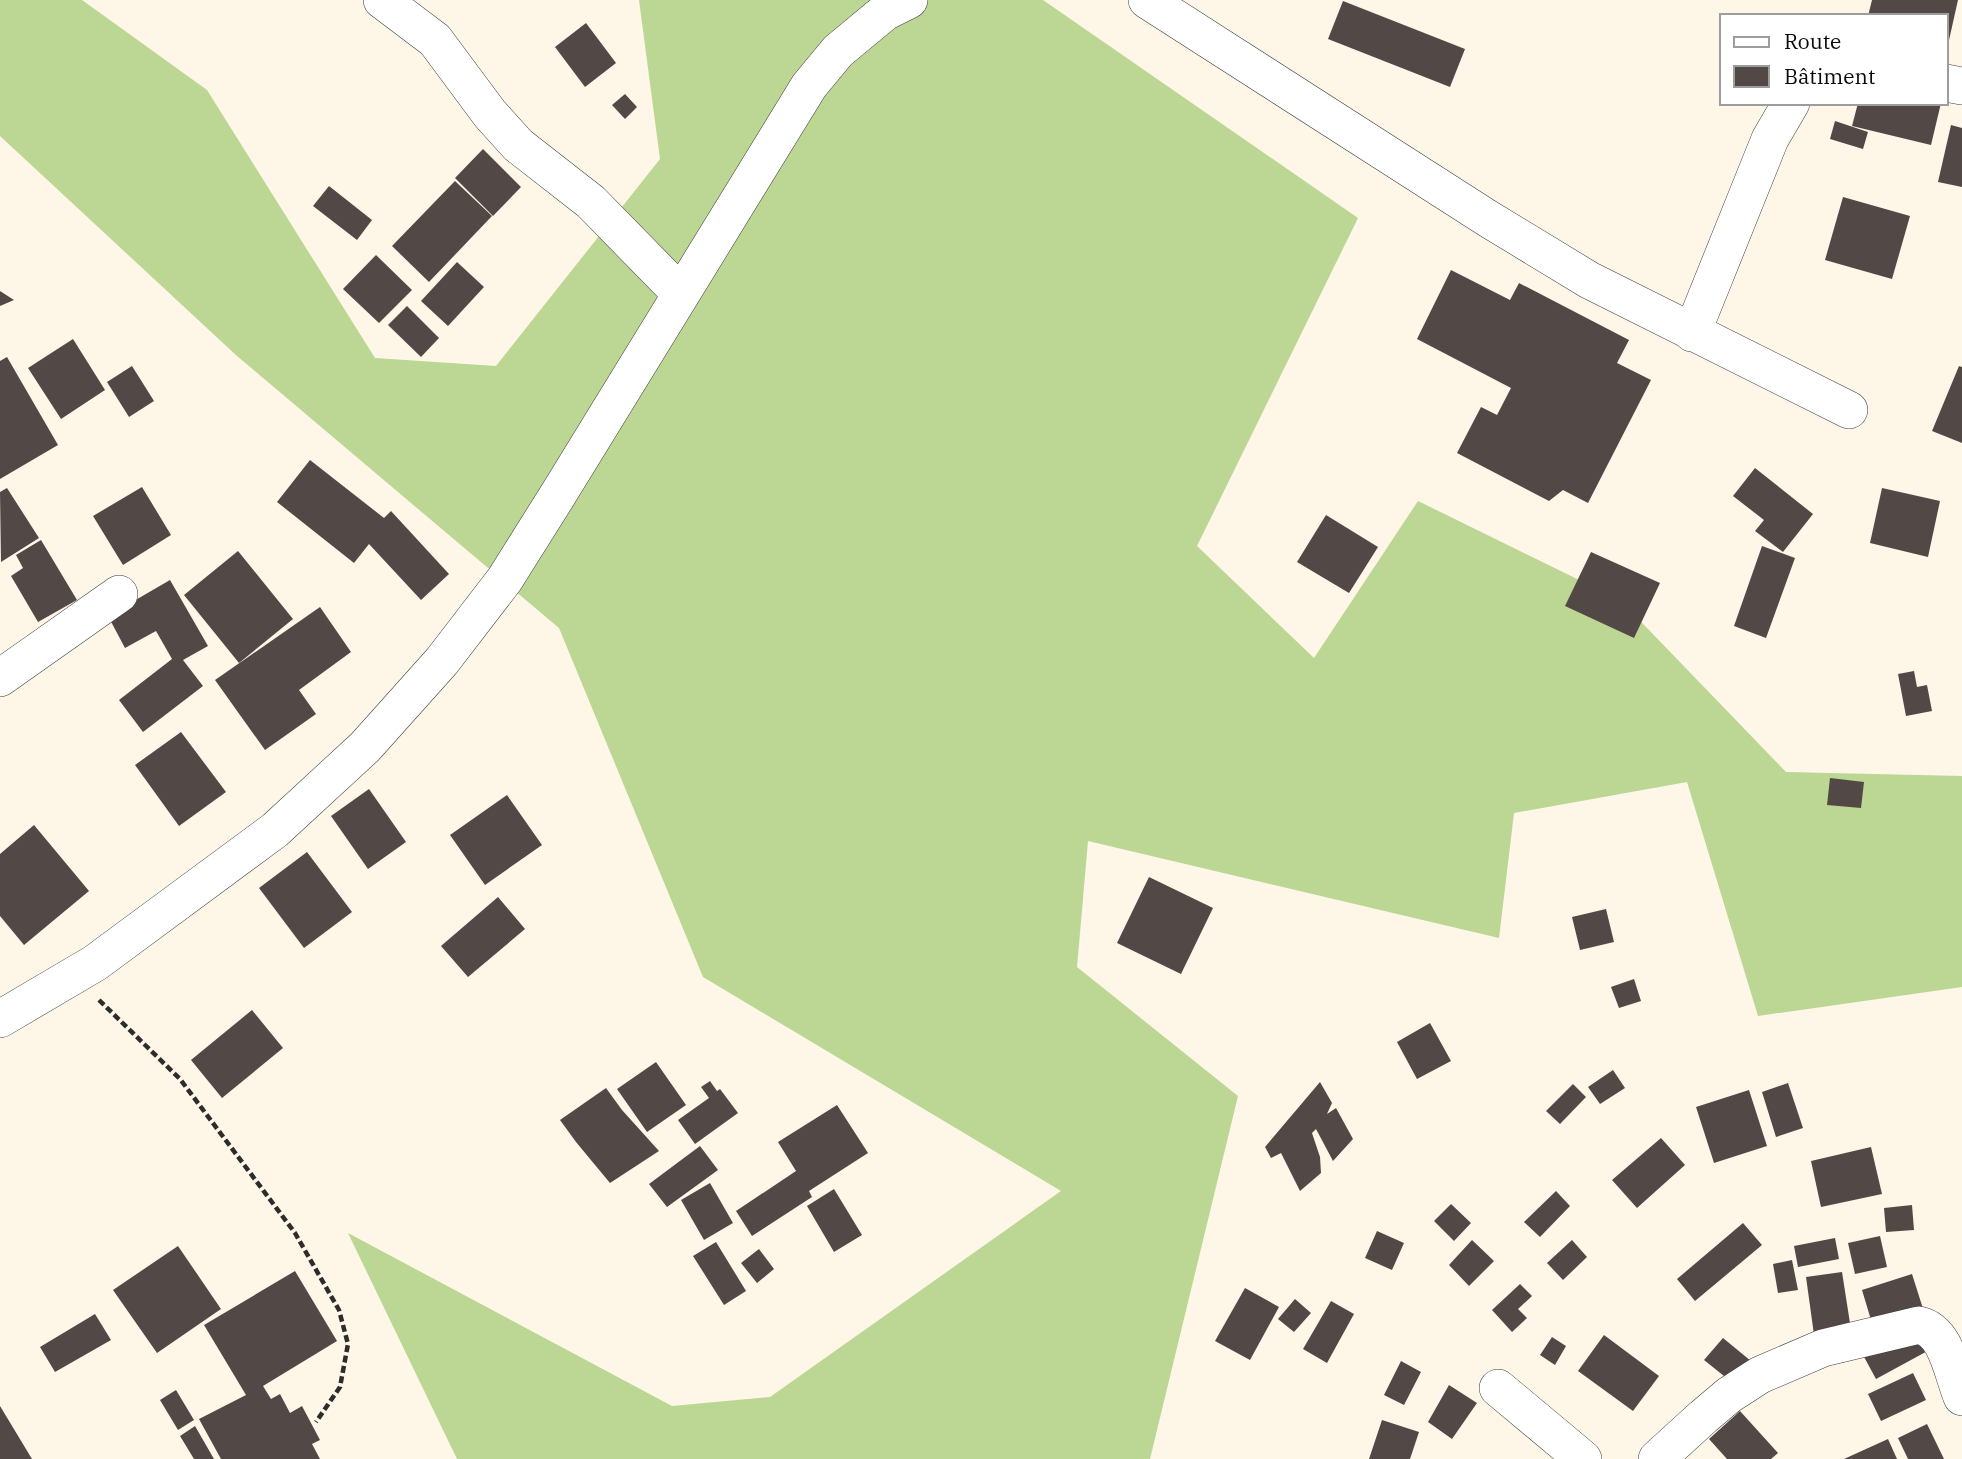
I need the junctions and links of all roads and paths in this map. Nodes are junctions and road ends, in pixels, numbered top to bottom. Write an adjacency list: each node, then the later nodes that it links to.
1 (909, 0): 5 (street)
2 (1147, 0): 6 (street)
3 (388, 2): 5 (street)
4 (1790, 105): 6 (street)
5 (681, 294): 10 (street)
6 (1692, 333): 7 (street)
7 (1849, 410)
8 (120, 594): 9 (street)
9 (0, 678)
10 (73, 975): 11 (street); 14 (path)
11 (0, 1018)
12 (1498, 1388): 15 (street)
13 (1962, 1397): 16 (street)
14 (316, 1422)
15 (1583, 1459)
16 (1657, 1459)

